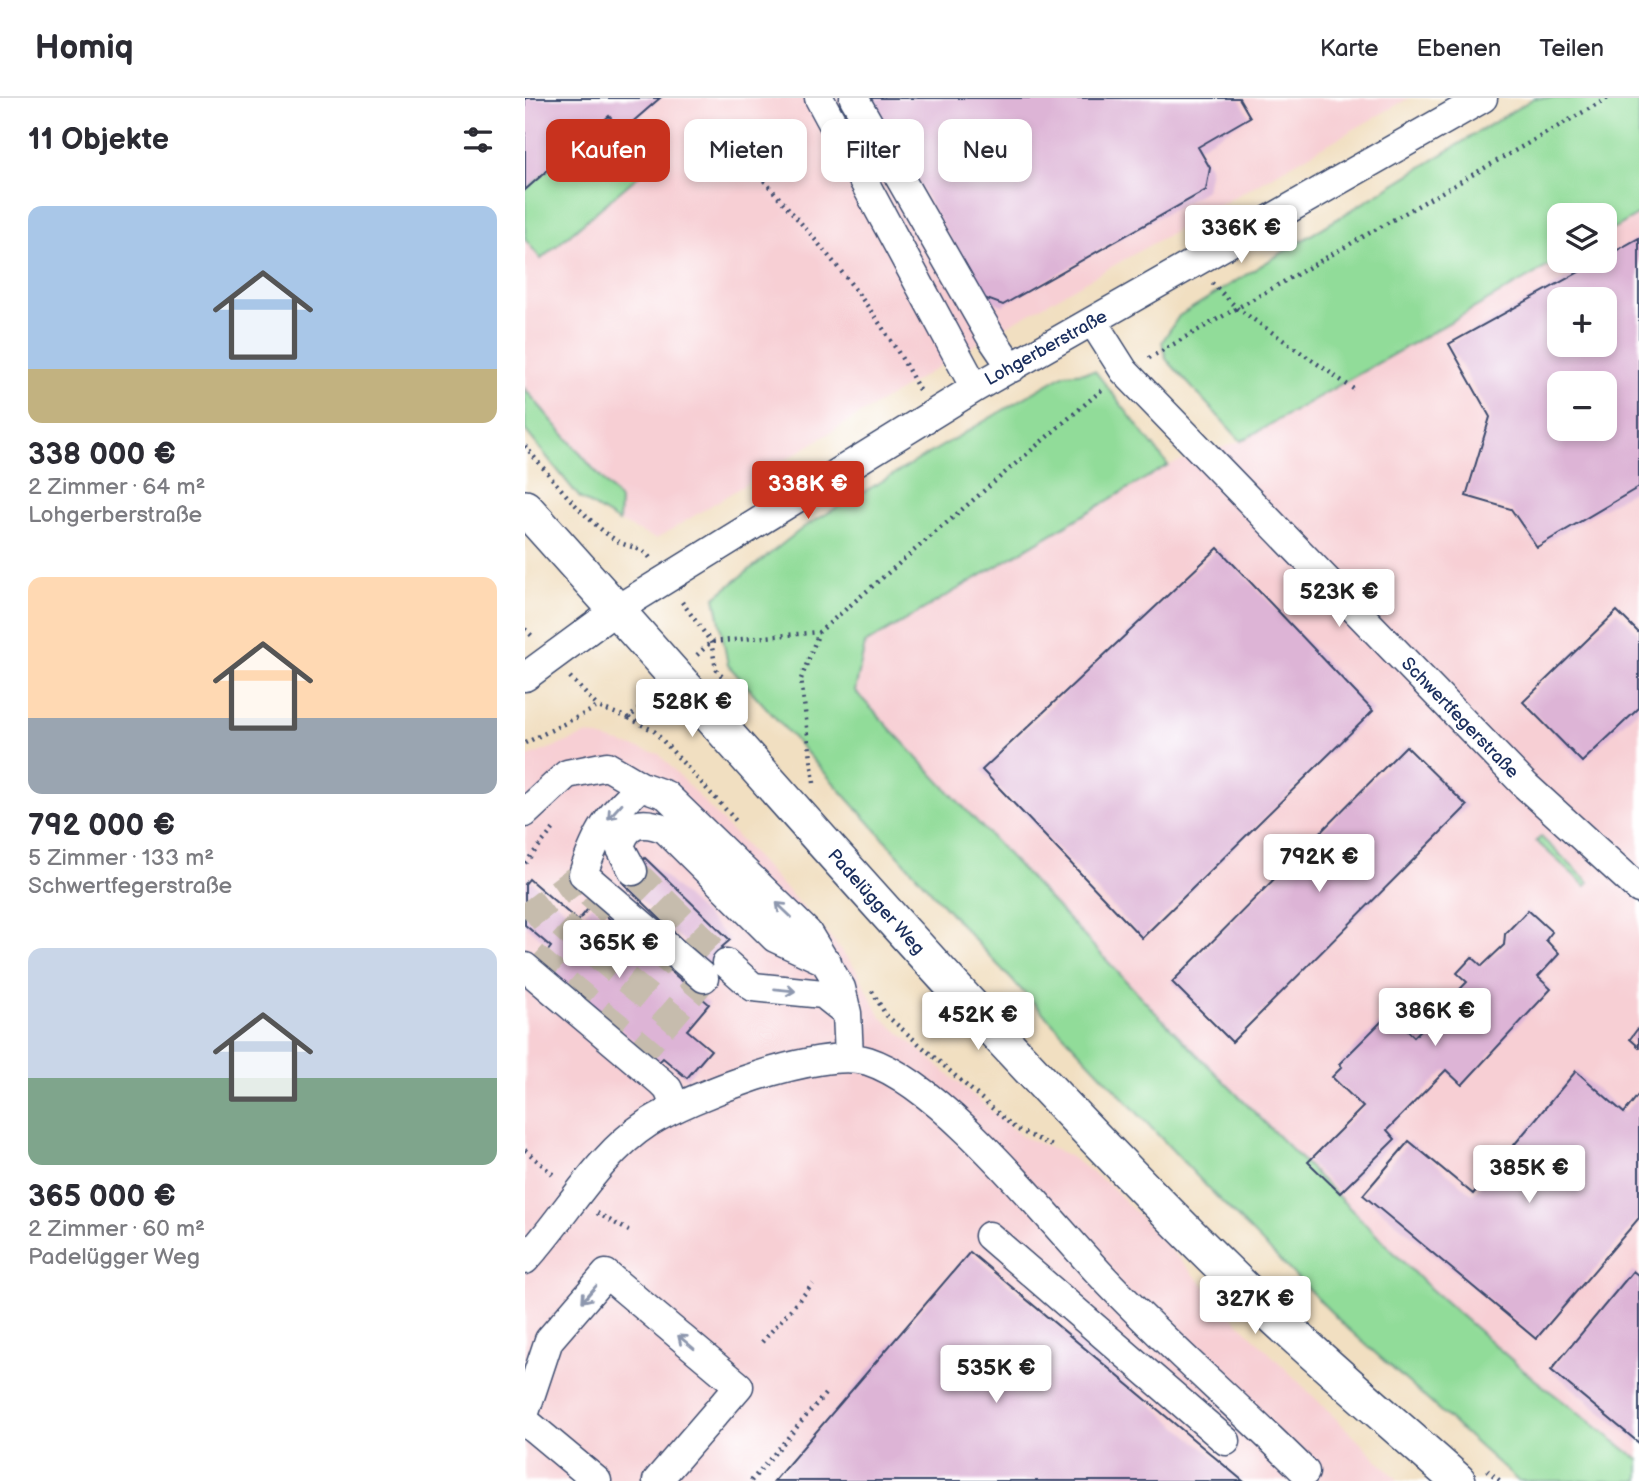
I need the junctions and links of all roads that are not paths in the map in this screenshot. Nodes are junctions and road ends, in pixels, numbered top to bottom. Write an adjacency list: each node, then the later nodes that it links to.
1 (819, 98): 6 (street)
2 (854, 98): 5 (street)
3 (1483, 98): 4 (street, Lohgerberstraße)
4 (1093, 322): 5 (street, Lohgerberstraße); 13 (street, Schwertfegerstraße)
5 (1012, 368): 6 (street, Lohgerberstraße)
6 (975, 388): 8 (street, Lohgerberstraße)
7 (525, 508): 8 (main road, Padelügger Weg)
8 (616, 610): 9 (street, Lohgerberstraße); 27 (main road, Padelügger Weg)
9 (525, 677)
10 (641, 786): 11 (street); 14 (street, one-way to 10); 16 (street, one-way to 16)
11 (525, 813)
12 (633, 871): 14 (street)
13 (1639, 889)
14 (827, 962): 16 (street)
15 (525, 967): 18 (street)
16 (847, 1013): 17 (street)
17 (849, 1057): 18 (street); 21 (street)
18 (676, 1108): 20 (street)
19 (989, 1236): 22 (street)
20 (525, 1260)
21 (1100, 1275): 22 (street); 26 (street)
22 (1075, 1308): 25 (street)
23 (525, 1412): 29 (street, one-way to 23)
24 (525, 1421): 28 (street)
25 (1226, 1441)
26 (1305, 1472)
27 (1469, 1472)
28 (597, 1481)
29 (657, 1481)

